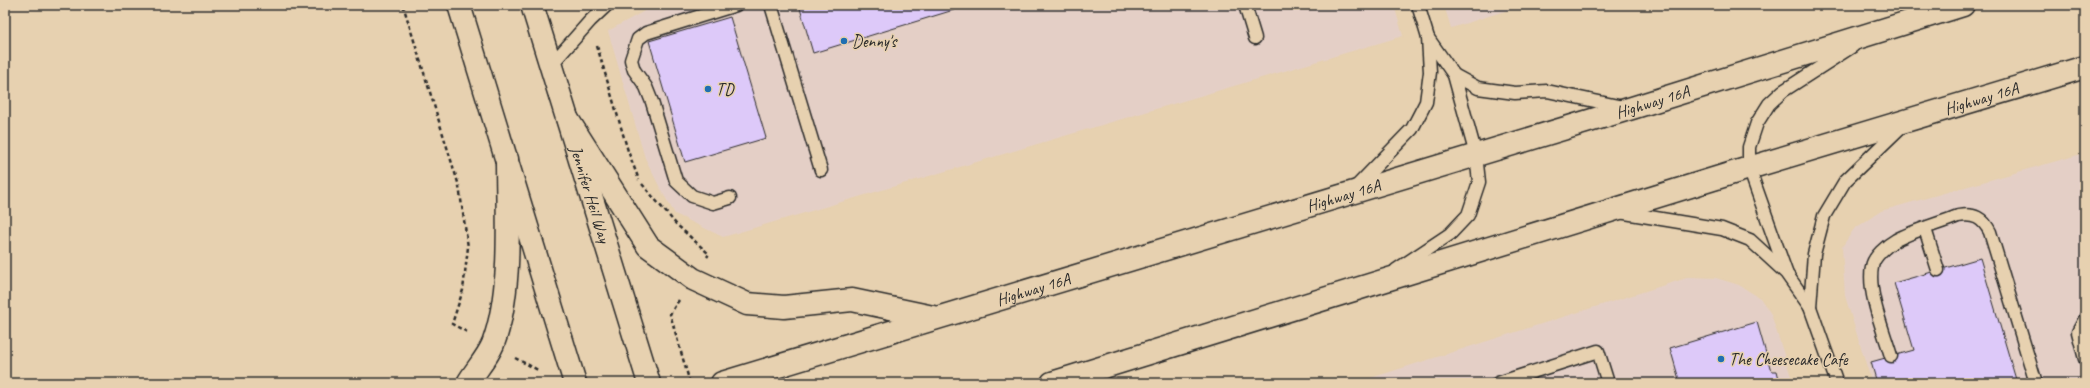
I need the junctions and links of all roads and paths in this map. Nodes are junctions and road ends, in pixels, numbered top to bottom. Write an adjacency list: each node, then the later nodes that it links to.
1 (403, 5): 35 (path)
2 (459, 5): 21 (main road)
3 (532, 5): 14 (main road, Jennifer Heil Way)
4 (607, 5): 14 (lane)
5 (736, 5): 25 (lane)
6 (771, 5): 23 (lane)
7 (1245, 5): 11 (lane)
8 (1418, 5): 12 (lane)
9 (1963, 5): 10 (main road, Highway 16A)
10 (1874, 32): 17 (main road, Highway 16A); 22 (lane)
11 (1255, 38)
12 (1428, 38): 16 (lane); 24 (lane)
13 (598, 46): 30 (path)
14 (551, 65): 18 (main road, Jennifer Heil Way)
15 (2085, 67): 19 (main road, Highway 16A)
16 (1454, 75): 17 (lane); 20 (lane)
17 (1632, 108): 20 (main road, Highway 16A)
18 (568, 120): 30 (main road); 41 (main road, Jennifer Heil Way)
19 (1908, 121): 22 (main road, Highway 16A); 32 (lane)
20 (1476, 154): 24 (main road, Highway 16A); 31 (lane)
21 (507, 159): 35 (main road); 40 (main road)
22 (1749, 168): 26 (main road, Highway 16A); 29 (lane)
23 (821, 170)
24 (1352, 192): 33 (main road, Highway 16A)
25 (730, 198)
26 (1612, 211): 29 (lane); 31 (main road, Highway 16A)
27 (1925, 229): 28 (lane); 36 (lane); 48 (lane)
28 (1938, 270)
29 (1786, 273): 32 (lane)
30 (693, 279): 33 (main road); 42 (path)
31 (1378, 282): 44 (main road, Highway 16A)
32 (1810, 307): 47 (lane)
33 (936, 318): 43 (main road, Highway 16A)
34 (2085, 319): 37 (lane)
35 (492, 345): 38 (path); 39 (main road)
36 (1891, 356)
37 (2085, 359)
38 (538, 370)
39 (468, 383)
40 (575, 383)
41 (649, 383)
42 (690, 383)
43 (722, 383)
44 (1052, 383)
45 (1498, 383): 46 (lane)
46 (1608, 383)
47 (1836, 383)
48 (2036, 383)

